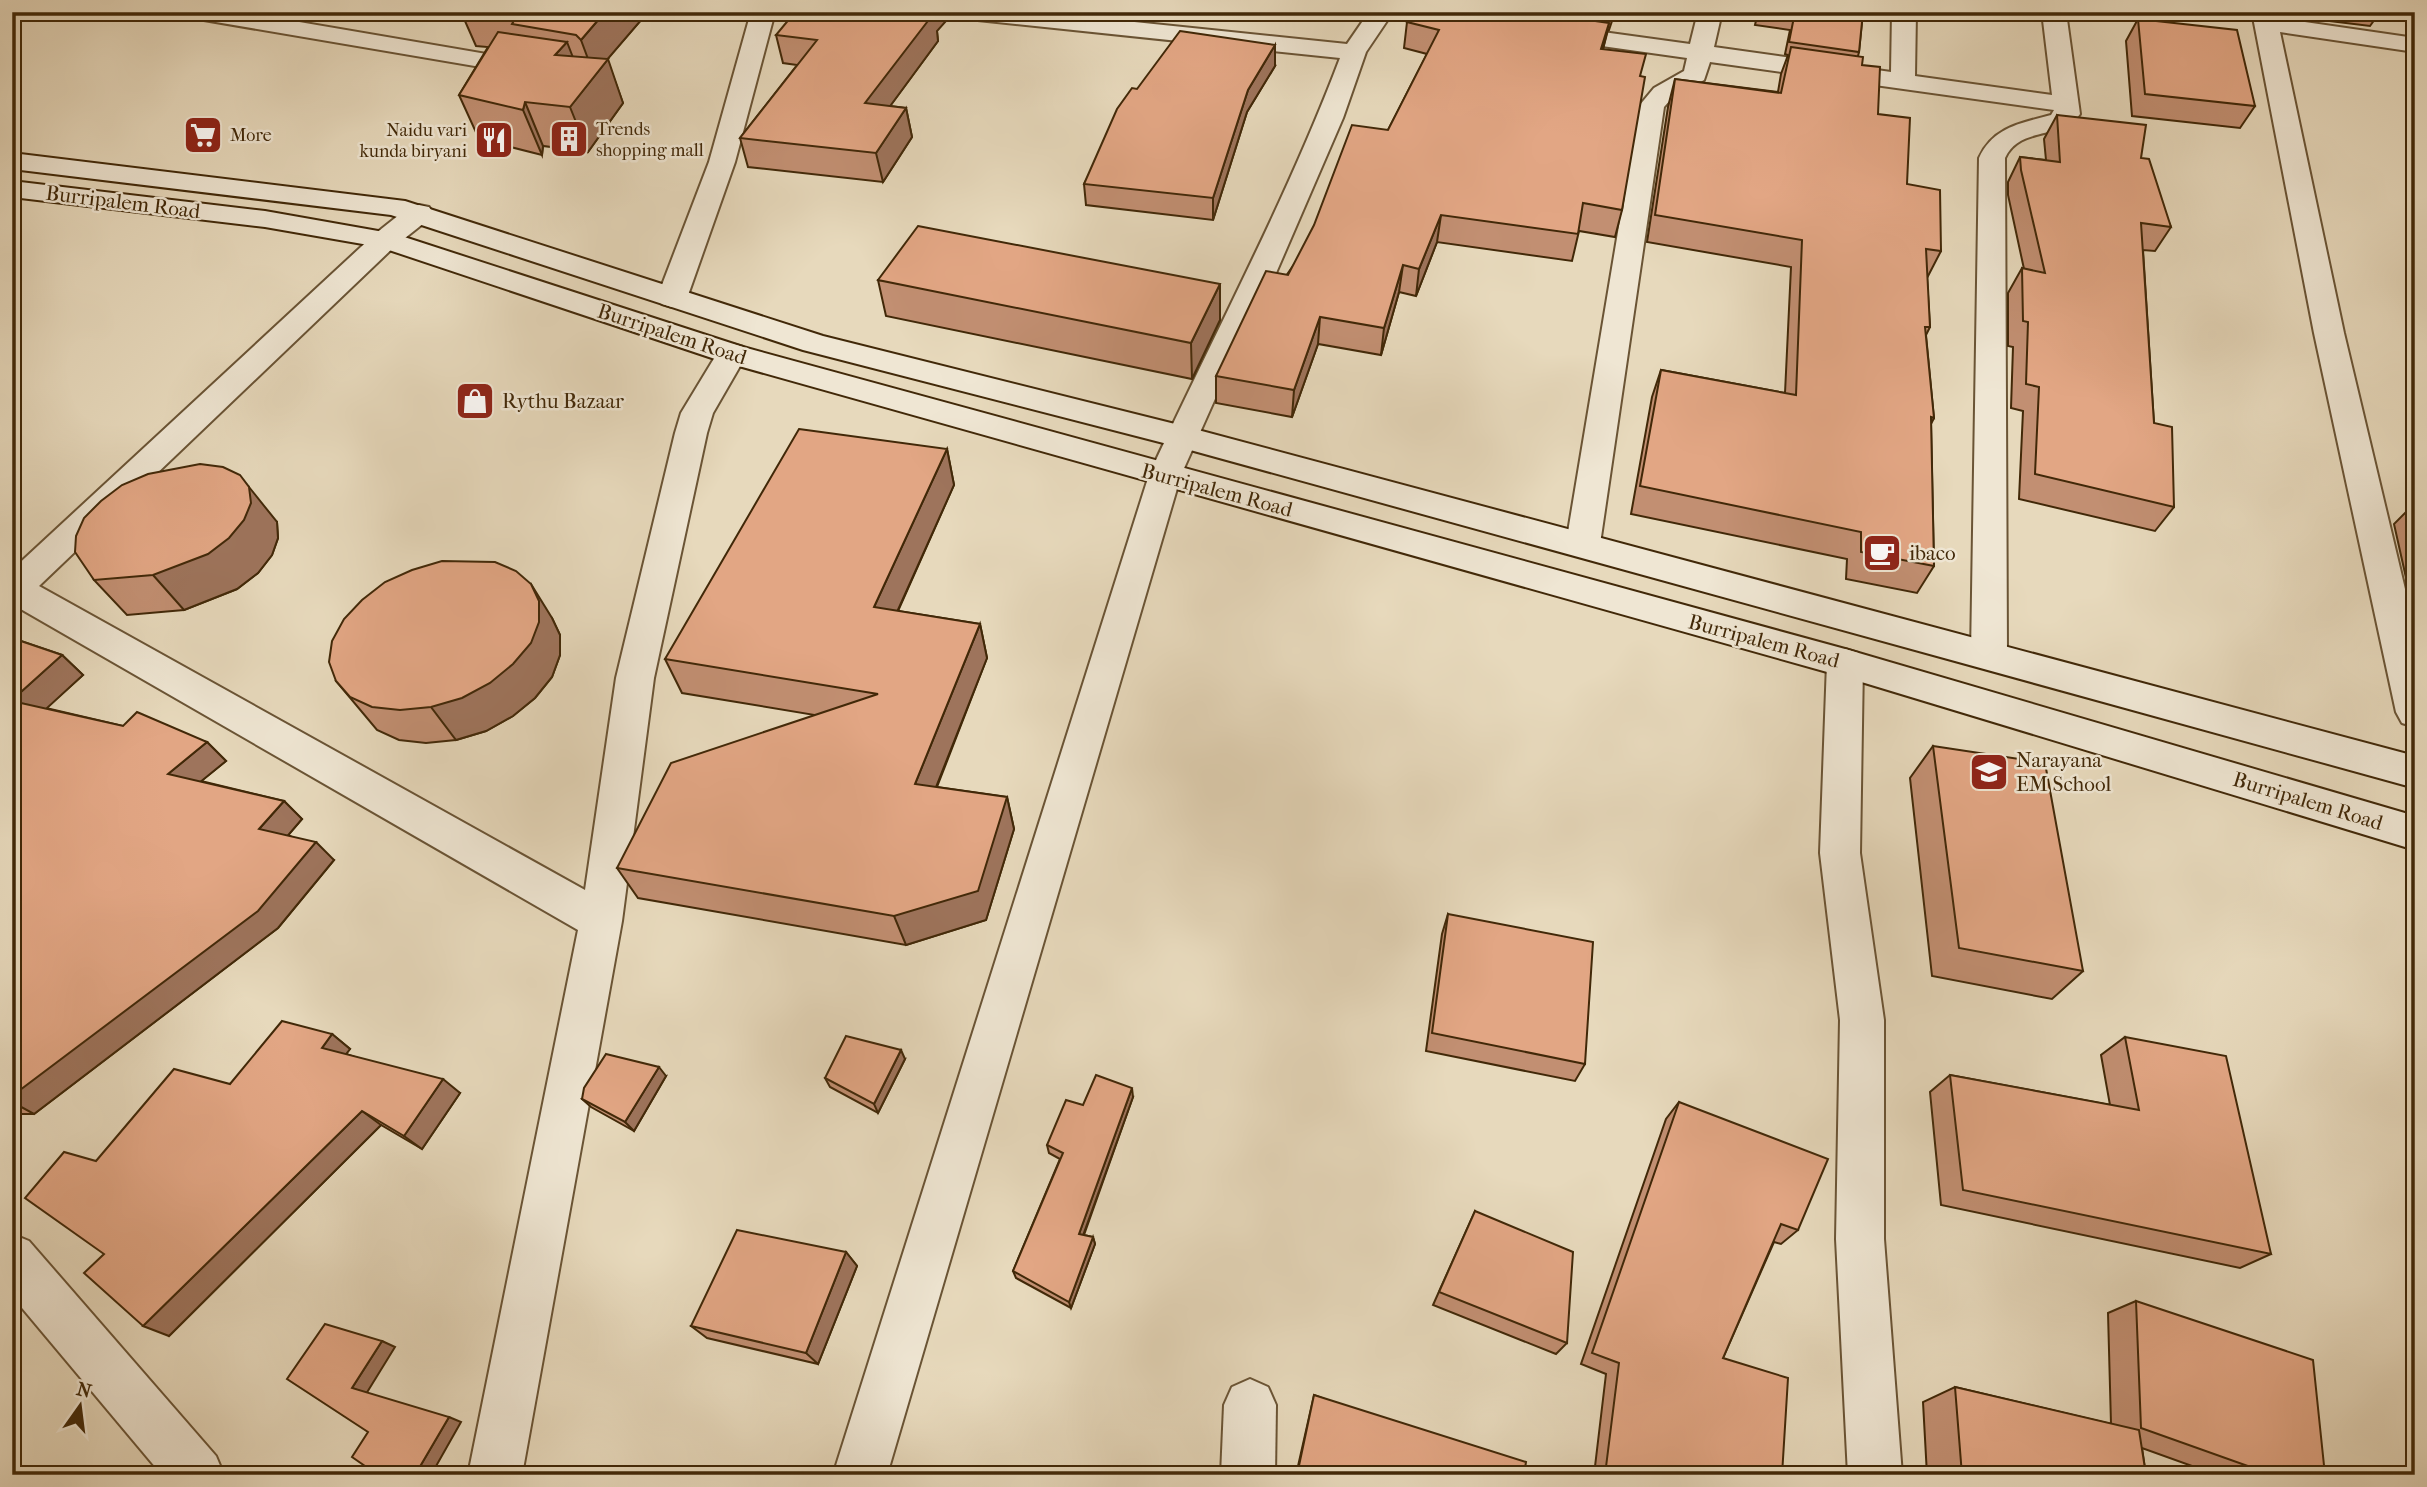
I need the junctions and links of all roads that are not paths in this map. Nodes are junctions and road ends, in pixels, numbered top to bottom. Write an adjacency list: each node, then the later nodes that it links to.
1 (198, 12): 15 (street)
2 (763, 12): 22 (street)
3 (968, 12): 8 (street)
4 (1381, 12): 13 (street)
5 (1710, 12): 14 (street)
6 (1904, 12): 16 (street)
7 (2054, 12): 17 (street)
8 (1022, 15): 13 (street)
9 (2265, 18): 12 (street); 30 (street)
10 (1559, 22): 11 (street); 14 (street)
11 (1529, 29)
12 (2415, 45)
13 (1354, 52): 24 (street)
14 (1702, 53): 16 (street); 26 (street)
15 (552, 73)
16 (1903, 82): 17 (street)
17 (2065, 104): 28 (street)
18 (12, 160): 20 (street, Burripalem Road)
19 (12, 189): 21 (street, Burripalem Road)
20 (419, 214): 21 (street); 22 (street, Burripalem Road)
21 (385, 240): 23 (street, Burripalem Road); 27 (street)
22 (673, 298): 24 (street, Burripalem Road)
23 (732, 354): 25 (street, Burripalem Road); 33 (street)
24 (1183, 437): 25 (street); 26 (street, Burripalem Road)
25 (1165, 475): 29 (street, Burripalem Road); 38 (street)
26 (1583, 544): 28 (street, Burripalem Road)
27 (14, 590): 33 (street)
28 (1989, 656): 31 (street, Burripalem Road)
29 (1844, 663): 32 (street, Burripalem Road); 40 (street)
30 (2415, 712)
31 (2415, 772)
32 (2415, 833)
33 (601, 921): 37 (street)
34 (12, 1258): 36 (street)
35 (1250, 1405): 39 (street)
36 (178, 1466)
37 (495, 1475)
38 (860, 1475)
39 (1248, 1475)
40 (1875, 1475)

